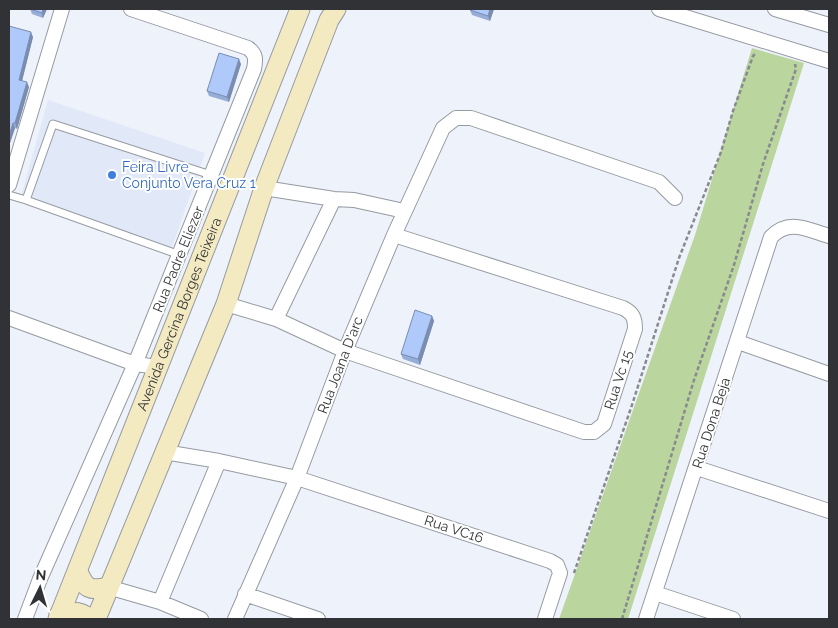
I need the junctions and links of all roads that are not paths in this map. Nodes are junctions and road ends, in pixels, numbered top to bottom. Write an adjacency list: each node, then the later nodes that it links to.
1 (62, 9): 11 (street)
2 (131, 9): 10 (street, Rua Padre Eliezer)
3 (300, 9): 27 (main road, Avenida Gercina Borges Teixeira)
4 (336, 9): 12 (main road)
5 (659, 9): 9 (street)
6 (775, 9): 7 (street)
7 (798, 12): 8 (street)
8 (829, 25)
9 (829, 61)
10 (211, 175): 16 (lane); 20 (street, Rua Padre Eliezer)
11 (9, 185)
12 (264, 188): 15 (street); 21 (main road)
13 (9, 196): 16 (lane)
14 (675, 198): 17 (street, Rua Joana D'arc)
15 (334, 199): 17 (street); 23 (street)
16 (26, 200): 20 (lane)
17 (404, 211): 18 (street, Rua Joana D'arc)
18 (394, 235): 25 (street, Rua Joana D'arc); 25 (street, Rua Vc 15)
19 (829, 236): 24 (street, Rua Dona Beja)
20 (180, 255): 26 (street, Rua Padre Eliezer)
21 (226, 304): 23 (street); 29 (main road)
22 (9, 318): 26 (street)
23 (276, 319): 25 (street)
24 (738, 342): 28 (street); 31 (street, Rua Dona Beja)
25 (345, 351): 32 (street, Rua Joana D'arc)
26 (135, 364): 27 (street); 40 (street, Rua Padre Eliezer)
27 (158, 367): 34 (main road, Avenida Gercina Borges Teixeira)
28 (829, 374)
29 (164, 452): 30 (street); 35 (main road)
30 (219, 461): 32 (street); 38 (street)
31 (697, 468): 33 (street); 36 (street, Rua Dona Beja)
32 (297, 478): 37 (street, Rua Joana D'arc); 46 (street, Rua VC16)
33 (829, 511)
34 (78, 572): 35 (main road); 39 (main road, Avenida Gercina Borges Teixeira)
35 (108, 587): 38 (street); 42 (main road)
36 (655, 593): 47 (street, Rua Dona Beja); 48 (street)
37 (245, 594): 44 (street, Rua Joana D'arc); 45 (street)
38 (160, 602): 43 (street)
39 (58, 617): 41 (main road)
40 (25, 619)
41 (90, 619)
42 (96, 619)
43 (201, 619)
44 (235, 619)
45 (318, 619)
46 (545, 619)
47 (646, 619)
48 (733, 619)

